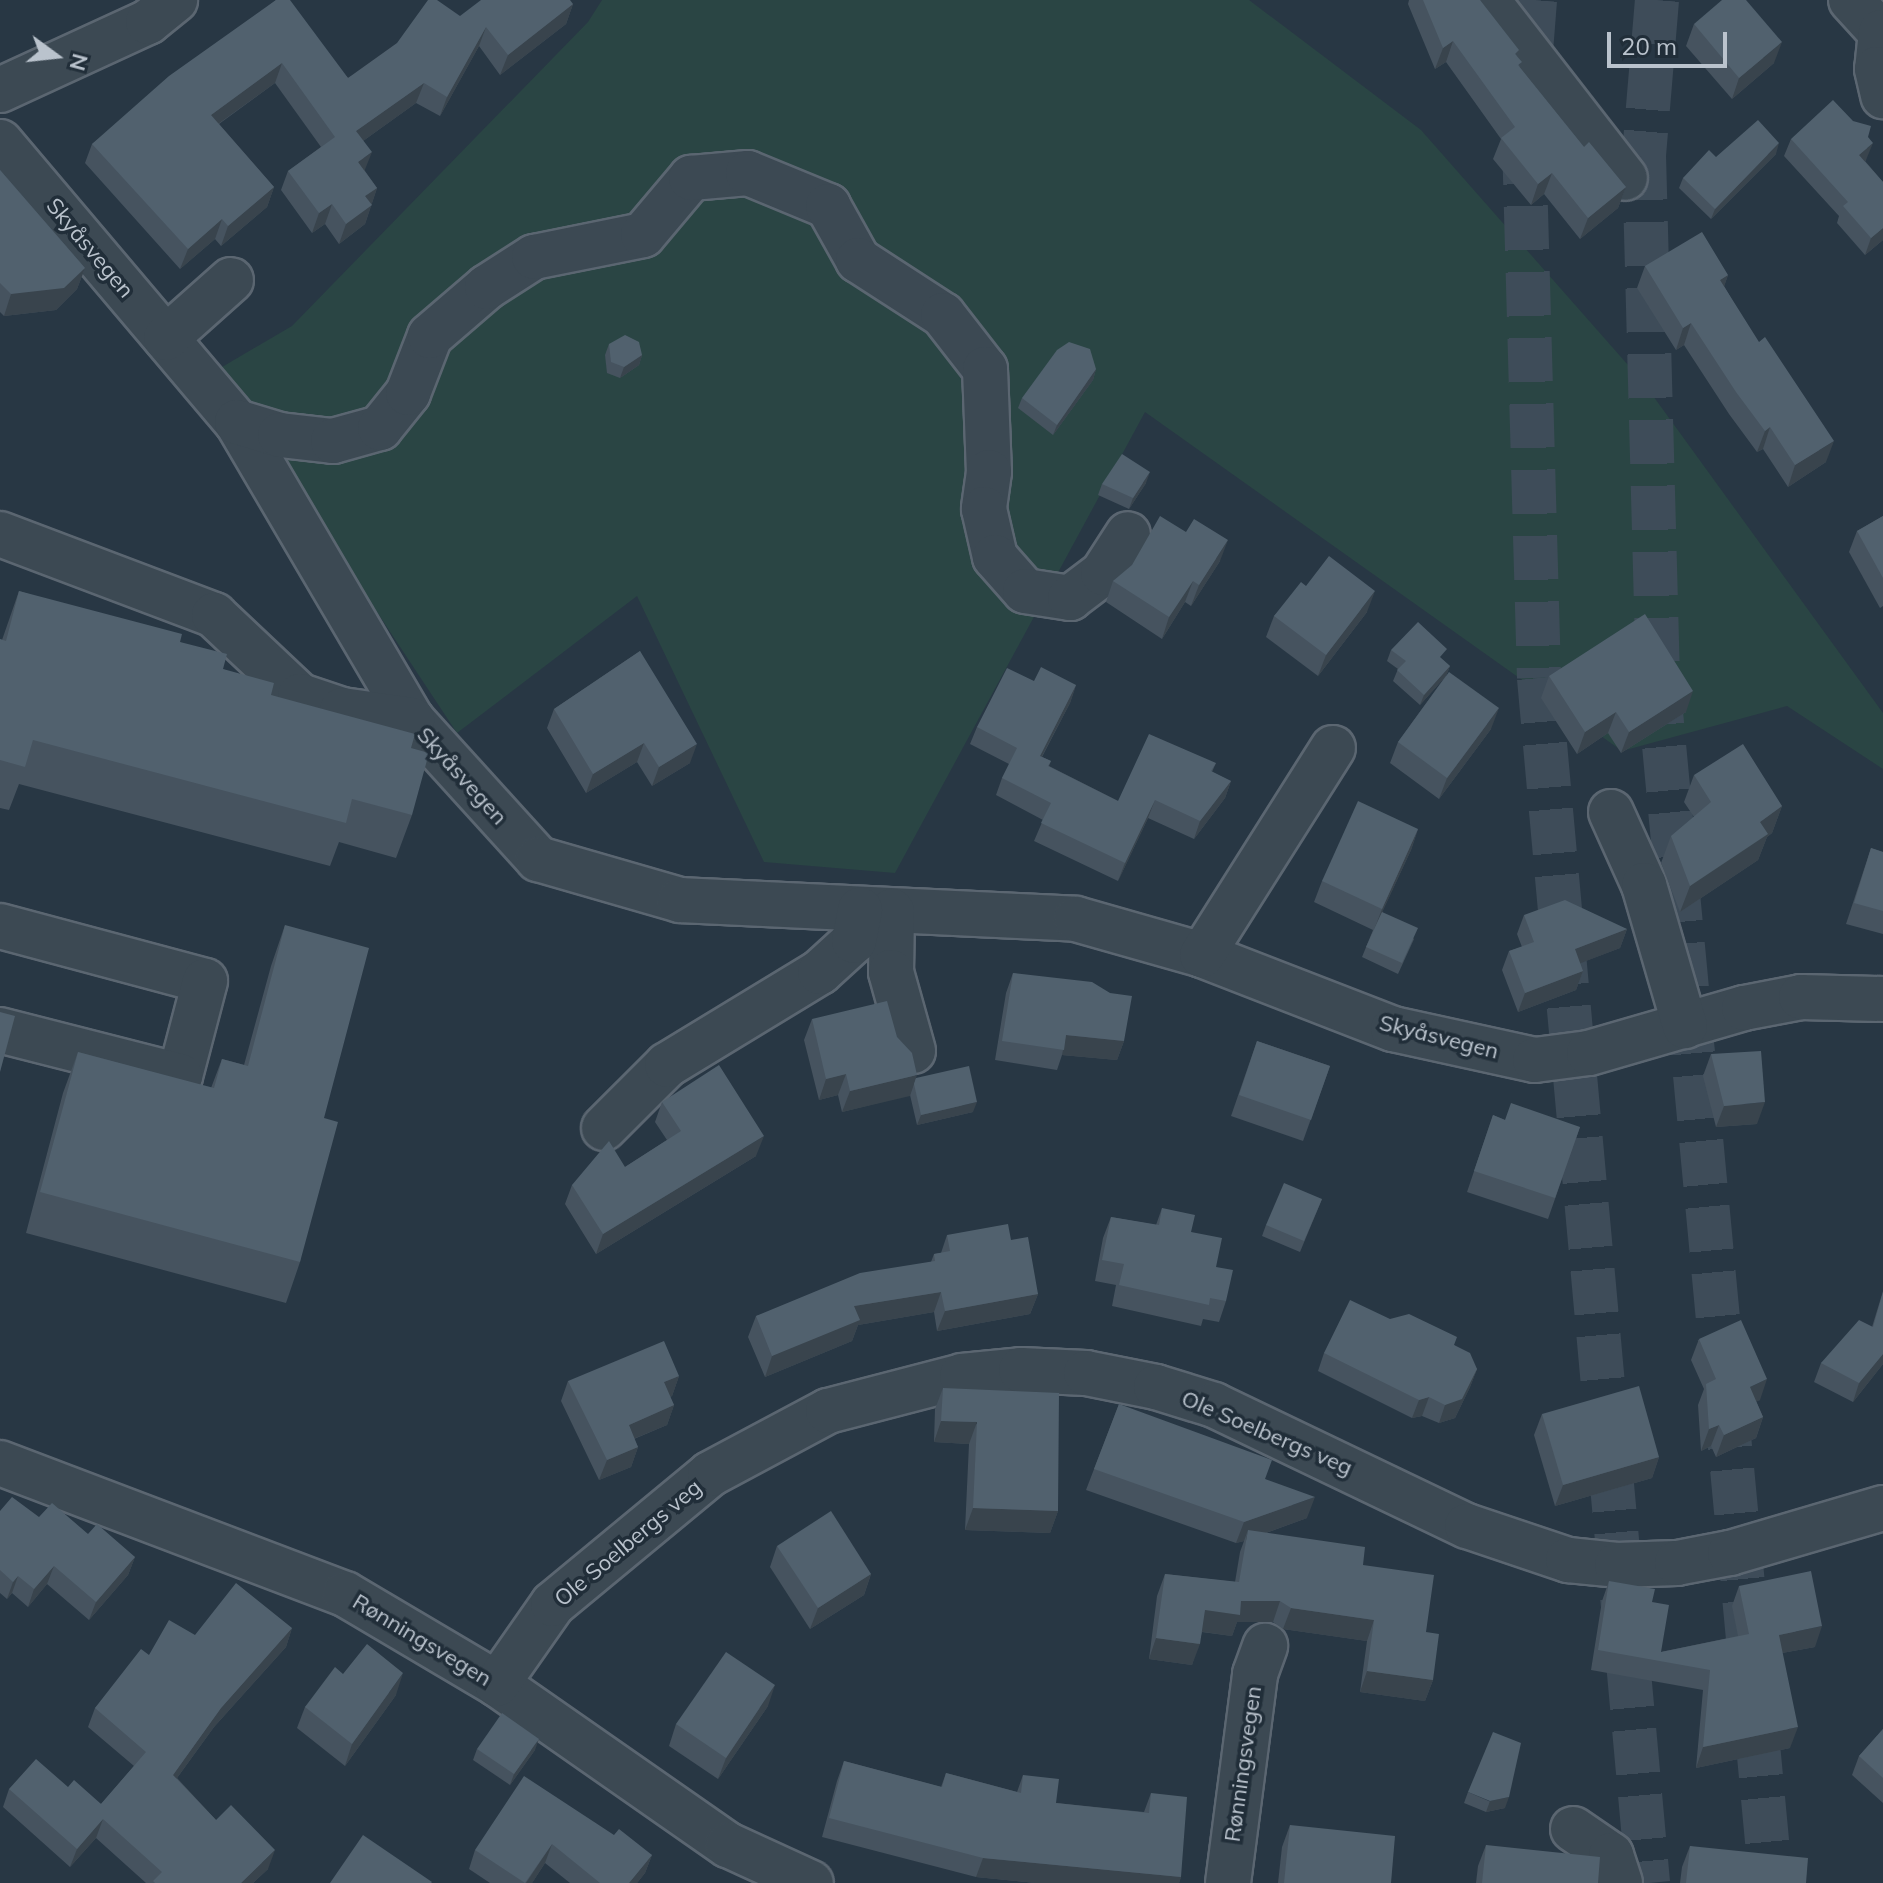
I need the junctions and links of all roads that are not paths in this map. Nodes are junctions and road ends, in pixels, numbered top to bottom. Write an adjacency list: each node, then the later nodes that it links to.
1 (175, 0): 5 (street)
2 (1487, 0): 8 (street)
3 (1851, 0): 4 (street)
4 (1882, 32): 6 (street)
5 (0, 90)
6 (1883, 96)
7 (0, 142): 10 (street, Skyåsvegen)
8 (1625, 178)
9 (231, 280): 10 (street)
10 (166, 338): 11 (street, Skyåsvegen)
11 (237, 422): 13 (street); 14 (street, Skyåsvegen)
12 (0, 534): 14 (street)
13 (1128, 534)
14 (412, 720): 17 (street, Skyåsvegen)
15 (1333, 748): 19 (street)
16 (1611, 812): 21 (street)
17 (876, 911): 19 (street, Skyåsvegen); 23 (street); 24 (street)
18 (0, 926): 22 (street)
19 (1202, 955): 21 (street, Skyåsvegen)
20 (1883, 999): 21 (street, Skyåsvegen)
21 (1685, 1026)
22 (0, 1030)
23 (913, 1051)
24 (604, 1128)
25 (0, 1463): 28 (street, Rønningsvegen)
26 (1883, 1508): 28 (street, Ole Soelbergs veg)
27 (1265, 1646): 31 (street, Rønningsvegen)
28 (497, 1684): 30 (street, Rønningsvegen)
29 (1573, 1829): 32 (street)
30 (811, 1883)
31 (1228, 1883)
32 (1620, 1883)

